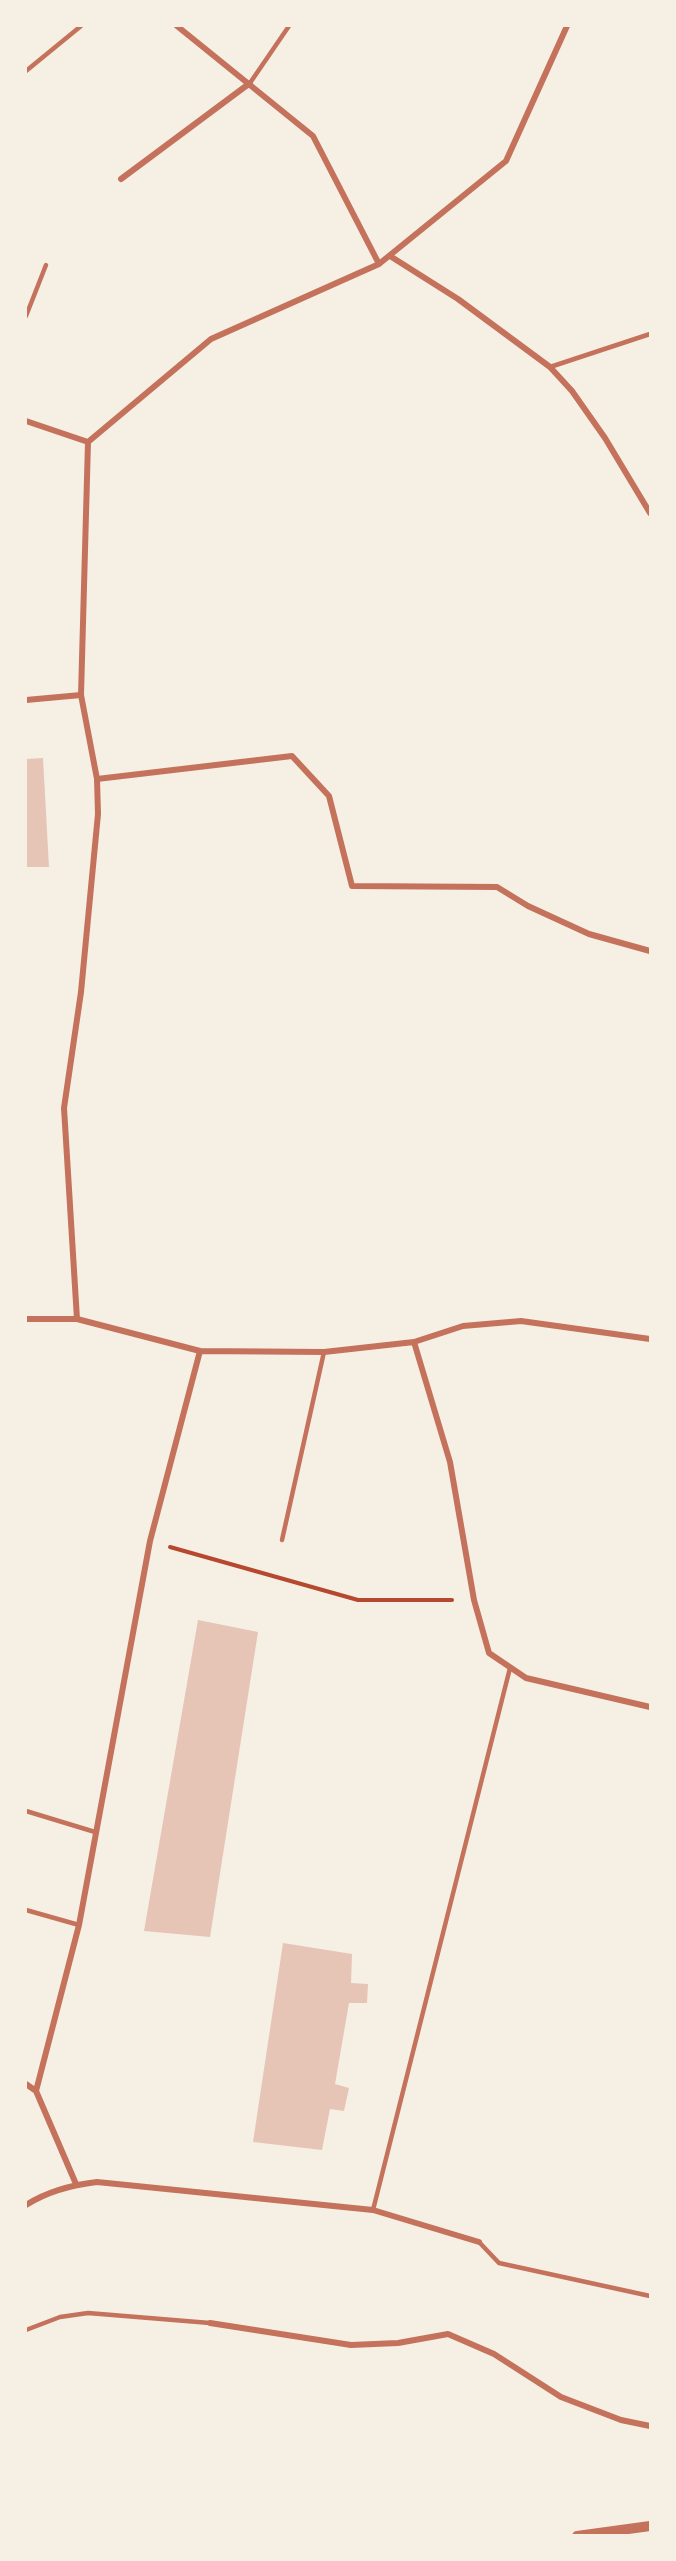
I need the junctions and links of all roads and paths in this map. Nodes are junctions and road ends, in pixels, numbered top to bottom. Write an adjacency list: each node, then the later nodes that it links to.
1 (81, 26): 5 (lane)
2 (177, 26): 6 (street)
3 (289, 26): 6 (lane)
4 (567, 26): 8 (street)
5 (26, 70)
6 (250, 83): 7 (street); 9 (street)
7 (121, 179)
8 (390, 256): 9 (street); 13 (street)
9 (379, 264): 15 (street)
10 (46, 265): 11 (lane)
11 (26, 316)
12 (651, 334): 13 (lane)
13 (550, 367): 16 (street)
14 (26, 421): 15 (street)
15 (88, 442): 17 (street)
16 (651, 513)
17 (81, 696): 18 (street); 19 (street)
18 (26, 700)
19 (97, 779): 20 (street); 22 (street)
20 (651, 951)
21 (26, 1319): 22 (street)
22 (77, 1319): 25 (street)
23 (651, 1339): 24 (street)
24 (414, 1342): 26 (street); 29 (street)
25 (200, 1350): 26 (street); 28 (street)
26 (324, 1352): 27 (lane)
27 (282, 1540)
28 (150, 1541): 29 (path); 33 (street)
29 (474, 1600): 30 (street)
30 (510, 1668): 31 (street); 40 (lane)
31 (651, 1707)
32 (26, 1811): 33 (lane)
33 (95, 1832): 35 (street)
34 (26, 1910): 35 (lane)
35 (79, 1925): 37 (street)
36 (26, 2084): 37 (street)
37 (36, 2091): 38 (street)
38 (76, 2184): 39 (street); 40 (street)
39 (26, 2205)
40 (373, 2210): 41 (street)
41 (479, 2241): 42 (lane)
42 (651, 2296)
43 (210, 2323): 44 (lane); 45 (street)
44 (26, 2330)
45 (651, 2426)
46 (651, 2526): 47 (street)
47 (577, 2535)

